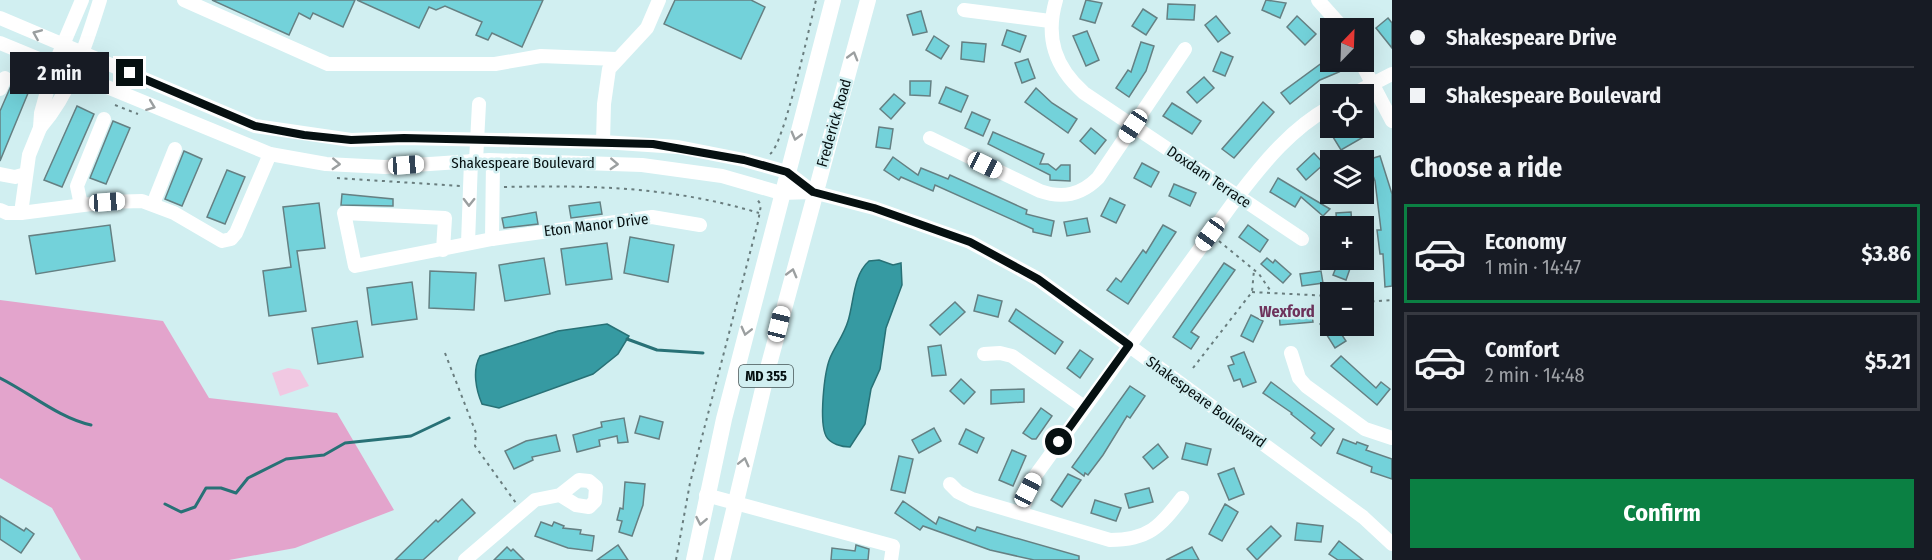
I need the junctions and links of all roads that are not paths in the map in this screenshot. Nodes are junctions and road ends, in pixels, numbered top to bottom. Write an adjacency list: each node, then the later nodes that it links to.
1 (82, 0): 14 (street)
2 (100, 0): 16 (street)
3 (184, 0): 17 (street)
4 (659, 0): 17 (street)
5 (833, 0): 36 (main road, MD 355, one-way to 36)
6 (868, 0): 39 (main road, Frederick Road / MD 355, one-way to 6)
7 (1056, 0): 12 (street, Doxdam Terrace)
8 (1318, 0): 11 (street)
9 (964, 10): 12 (street)
10 (0, 18): 14 (street, Shakespeare Boulevard, one-way to 10)
11 (1334, 18)
12 (1050, 21): 27 (street, Doxdam Terrace)
13 (0, 44): 18 (street, Shakespeare Boulevard)
14 (63, 44): 16 (street, Shakespeare Boulevard); 18 (street)
15 (1185, 49): 27 (street)
16 (82, 53): 21 (street); 30 (street, Shakespeare Boulevard)
17 (616, 59): 31 (street)
18 (54, 66): 21 (street, Shakespeare Boulevard); 28 (street)
19 (1367, 72): 22 (street)
20 (1392, 74): 22 (street)
21 (74, 75): 28 (street); 33 (street, Shakespeare Boulevard, one-way to 33)
22 (1374, 83): 26 (street)
23 (479, 105): 30 (street)
24 (1320, 114): 41 (street)
25 (104, 119): 43 (street)
26 (1392, 121)
27 (1133, 126): 29 (street); 41 (street, Doxdam Terrace)
28 (40, 129): 38 (street)
29 (930, 138)
30 (477, 140): 31 (street, Shakespeare Boulevard); 34 (street)
31 (603, 142): 36 (street, Shakespeare Boulevard)
32 (176, 149): 42 (street)
33 (270, 154): 34 (street, Shakespeare Boulevard, one-way to 34); 42 (street)
34 (473, 161): 35 (street, Shakespeare Boulevard); 49 (street, one-way to 49)
35 (493, 161): 40 (street, Shakespeare Boulevard, one-way to 40); 47 (street)
36 (787, 172): 39 (street, Shakespeare Boulevard); 40 (main road, MD 355)
37 (0, 174): 38 (street)
38 (26, 174): 45 (street)
39 (813, 192): 40 (street, Shakespeare Boulevard); 51 (street, Shakespeare Boulevard); 60 (main road, Frederick Road / MD 355, one-way to 39)
40 (781, 193): 58 (main road, MD 355, one-way to 58)
41 (1238, 196): 48 (street, Doxdam Terrace); 51 (street)
42 (153, 204): 43 (street)
43 (81, 205): 45 (street)
44 (0, 210): 45 (street)
45 (21, 213)
46 (700, 225): 47 (street, Eton Manor Drive)
47 (492, 239): 49 (street, Eton Manor Drive)
48 (1302, 240)
49 (468, 243): 50 (street, Eton Manor Drive)
50 (443, 250): 50 (street, Eton Manor Drive)
51 (1129, 345): 54 (street); 62 (street, Shakespeare Boulevard)
52 (1291, 353): 55 (street)
53 (984, 354): 54 (street)
54 (1084, 407): 61 (street)
55 (1392, 438)
56 (950, 484): 61 (street)
57 (560, 495): 63 (street)
58 (706, 495): 60 (street); 64 (main road, MD 355, one-way to 64)
59 (1182, 498): 61 (street)
60 (734, 503): 65 (main road, Frederick Road / MD 355); 66 (street)
61 (1022, 513)
62 (1392, 544)
63 (467, 559)
64 (693, 560)
65 (722, 560)
66 (891, 560)

